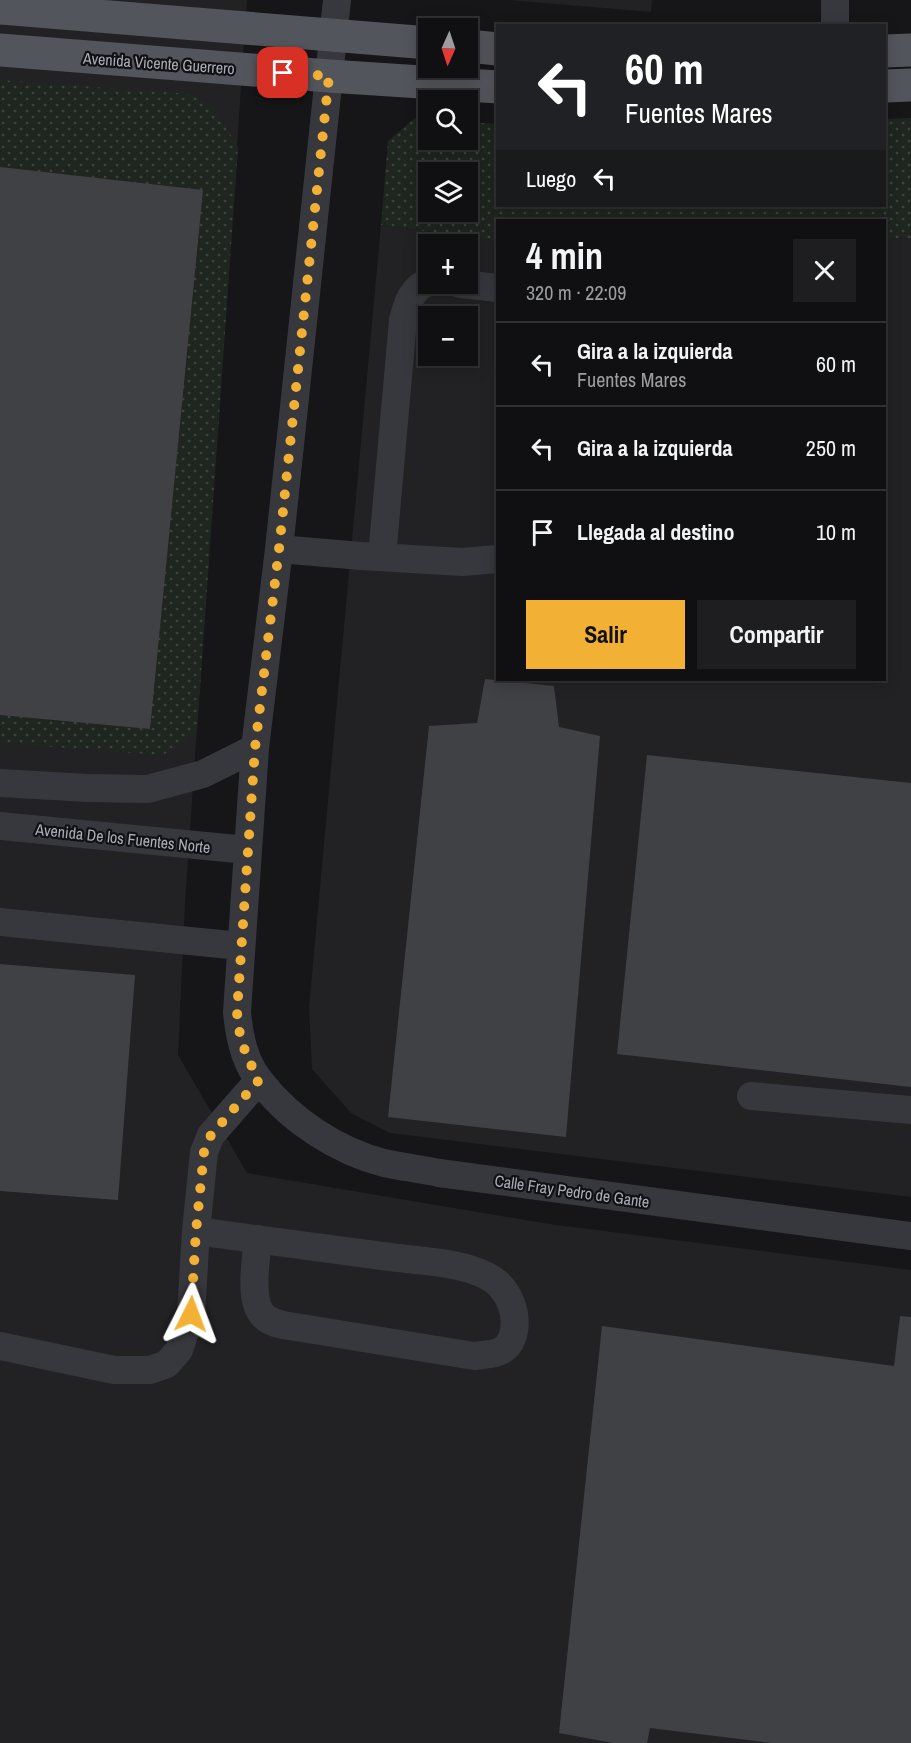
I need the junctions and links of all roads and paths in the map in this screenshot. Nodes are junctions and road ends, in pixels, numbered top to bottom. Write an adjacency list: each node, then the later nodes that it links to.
1 (337, 0): 5 (street, Calle Fray Pedro de Gante)
2 (836, 0): 4 (street)
3 (0, 8): 5 (main road)
4 (835, 24)
5 (333, 36): 6 (main road); 12 (street, Calle Fray Pedro de Gante)
6 (418, 42)
7 (478, 47): 8 (main road)
8 (496, 49)
9 (0, 50): 12 (main road, Avenida Vicente Guerrero)
10 (911, 50): 11 (main road)
11 (886, 51)
12 (329, 76): 15 (main road, Avenida Vicente Guerrero); 19 (street, Calle Fray Pedro de Gante)
13 (911, 85): 14 (main road)
14 (886, 86)
15 (496, 87)
16 (478, 286): 18 (street)
17 (418, 287): 20 (street)
18 (496, 288)
19 (279, 549): 20 (street); 22 (street, Calle Fray Pedro de Gante)
20 (382, 557): 21 (street)
21 (496, 559)
22 (255, 748): 23 (street); 25 (street, Calle Fray Pedro de Gante)
23 (0, 783)
24 (0, 826): 25 (street, Avenida De los Fuentes Norte)
25 (247, 850): 27 (street, Calle Fray Pedro de Gante)
26 (0, 922): 27 (street)
27 (240, 946): 28 (street, Calle Fray Pedro de Gante)
28 (259, 1080): 31 (street); 32 (street, Calle Fray Pedro de Gante)
29 (751, 1096): 30 (street)
30 (911, 1110)
31 (196, 1231): 33 (street); 34 (street)
32 (911, 1236)
33 (258, 1239): 33 (street)
34 (0, 1346)

